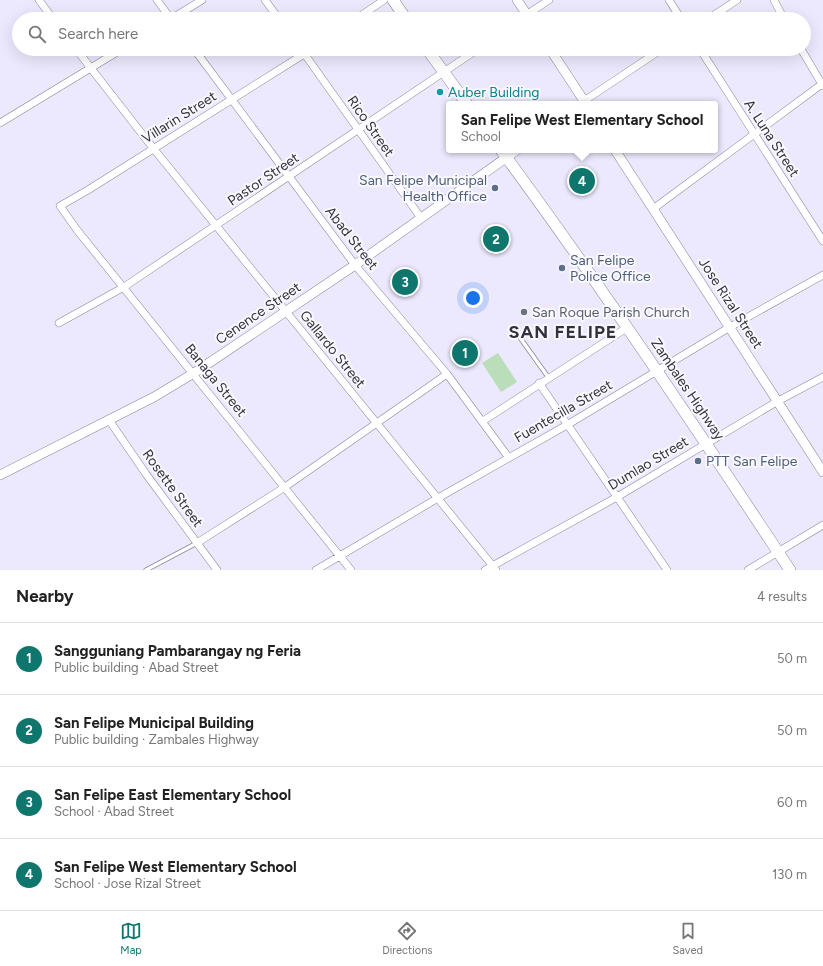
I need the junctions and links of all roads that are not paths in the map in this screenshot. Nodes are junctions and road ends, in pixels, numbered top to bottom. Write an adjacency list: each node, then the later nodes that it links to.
1 (39, 0): 12 (street)
2 (157, 0): 13 (street)
3 (202, 0): 14 (street)
4 (265, 0): 15 (street)
5 (384, 0): 16 (street)
6 (393, 0): 17 (main road)
7 (517, 0): 18 (street)
8 (549, 0): 19 (street)
9 (669, 0): 20 (street)
10 (737, 0): 21 (street)
11 (774, 0): 22 (street)
12 (48, 12)
13 (166, 12)
14 (182, 12)
15 (274, 12)
16 (366, 12)
17 (401, 12)
18 (523, 12)
19 (534, 12)
20 (677, 12)
21 (719, 12)
22 (780, 12)
23 (82, 56): 34 (street, Gallardo Street)
24 (111, 56): 34 (street)
25 (199, 56): 37 (street, Abad Street)
26 (296, 56): 37 (street, Villarin Street)
27 (306, 56): 42 (street, Rico Street)
28 (432, 56): 35 (main road)
29 (468, 56): 35 (street, Pastor Street)
30 (554, 56): 39 (street)
31 (652, 56): 40 (street)
32 (704, 56): 43 (street, A. Luna Street)
33 (805, 56): 36 (street)
34 (91, 68): 41 (street); 44 (street, Gallardo Street)
35 (444, 73): 38 (main road); 42 (street, Pastor Street)
36 (822, 85): 43 (street)
37 (232, 99): 44 (street, Villarin Street); 47 (street, Abad Street)
38 (465, 101)
39 (582, 101)
40 (586, 101)
41 (0, 123)
42 (358, 130): 47 (street, Pastor Street); 50 (street, Rico Street)
43 (754, 134): 49 (street); 52 (street, A. Luna Street)
44 (153, 148): 48 (street, Villarin Street); 51 (street, Gallardo Street)
45 (617, 153): 49 (street, Jose Rizal Street)
46 (504, 154): 50 (street, Cenence Street); 58 (main road, Zambales Highway)
47 (289, 177): 51 (street, Pastor Street); 53 (street, Abad Street)
48 (60, 206): 55 (street, Banaga Street)
49 (653, 209): 59 (street, Jose Rizal Street)
50 (422, 218): 53 (street, Cenence Street)
51 (216, 226): 55 (street, Pastor Street); 56 (street, Gallardo Street)
52 (823, 241)
53 (355, 265): 56 (street, Cenence Street); 63 (street, Abad Street)
54 (823, 275): 59 (street, Fuentecilla Street)
55 (124, 287): 57 (street, Pastor Street); 62 (street, Banaga Street)
56 (286, 312): 62 (street, Cenence Street); 70 (street, Gallardo Street)
57 (59, 323)
58 (628, 327): 61 (main road, Zambales Highway); 64 (street)
59 (730, 327): 61 (street, Fuentecilla Street); 67 (street, Jose Rizal Street)
60 (521, 338): 64 (lane)
61 (657, 371): 71 (street, Fuentecilla Street); 72 (main road, Zambales Highway)
62 (194, 373): 68 (street, Cenence Street); 76 (street, Banaga Street)
63 (447, 374): 69 (street, Abad Street); 70 (street)
64 (548, 377): 66 (street)
65 (823, 377): 67 (street, Dumlao Street)
66 (539, 383): 69 (street); 71 (street)
67 (778, 401): 72 (street, Dumlao Street); 74 (street, Jose Rizal Street)
68 (109, 420): 75 (street, Cenence Street); 80 (street, Rosette Street)
69 (483, 421): 73 (street, Abad Street)
70 (376, 423): 76 (street); 78 (street, Gallardo Street)
71 (567, 425): 73 (street, Fuentecilla Street); 77 (street)
72 (707, 443): 77 (street, Dumlao Street); 81 (main road, Zambales Highway)
73 (509, 458): 78 (street, Fuentecilla Street)
74 (823, 472)
75 (0, 475)
76 (285, 487): 80 (street); 82 (street, Banaga Street)
77 (617, 497): 83 (street, Dumlao Street); 89 (street)
78 (438, 498): 82 (street, Fuentecilla Street); 83 (street, Gallardo Street)
79 (823, 525): 81 (street)
80 (197, 544): 84 (lane); 85 (street, Rosette Street)
81 (777, 552): 90 (street); 91 (main road, Zambales Highway)
82 (340, 555): 86 (street, Fuentecilla Street); 87 (street, Banaga Street)
83 (494, 568): 88 (street, Dumlao Street)
84 (146, 570)
85 (217, 570)
86 (316, 570)
87 (352, 570)
88 (485, 570)
89 (667, 570)
90 (748, 570)
91 (790, 570)

